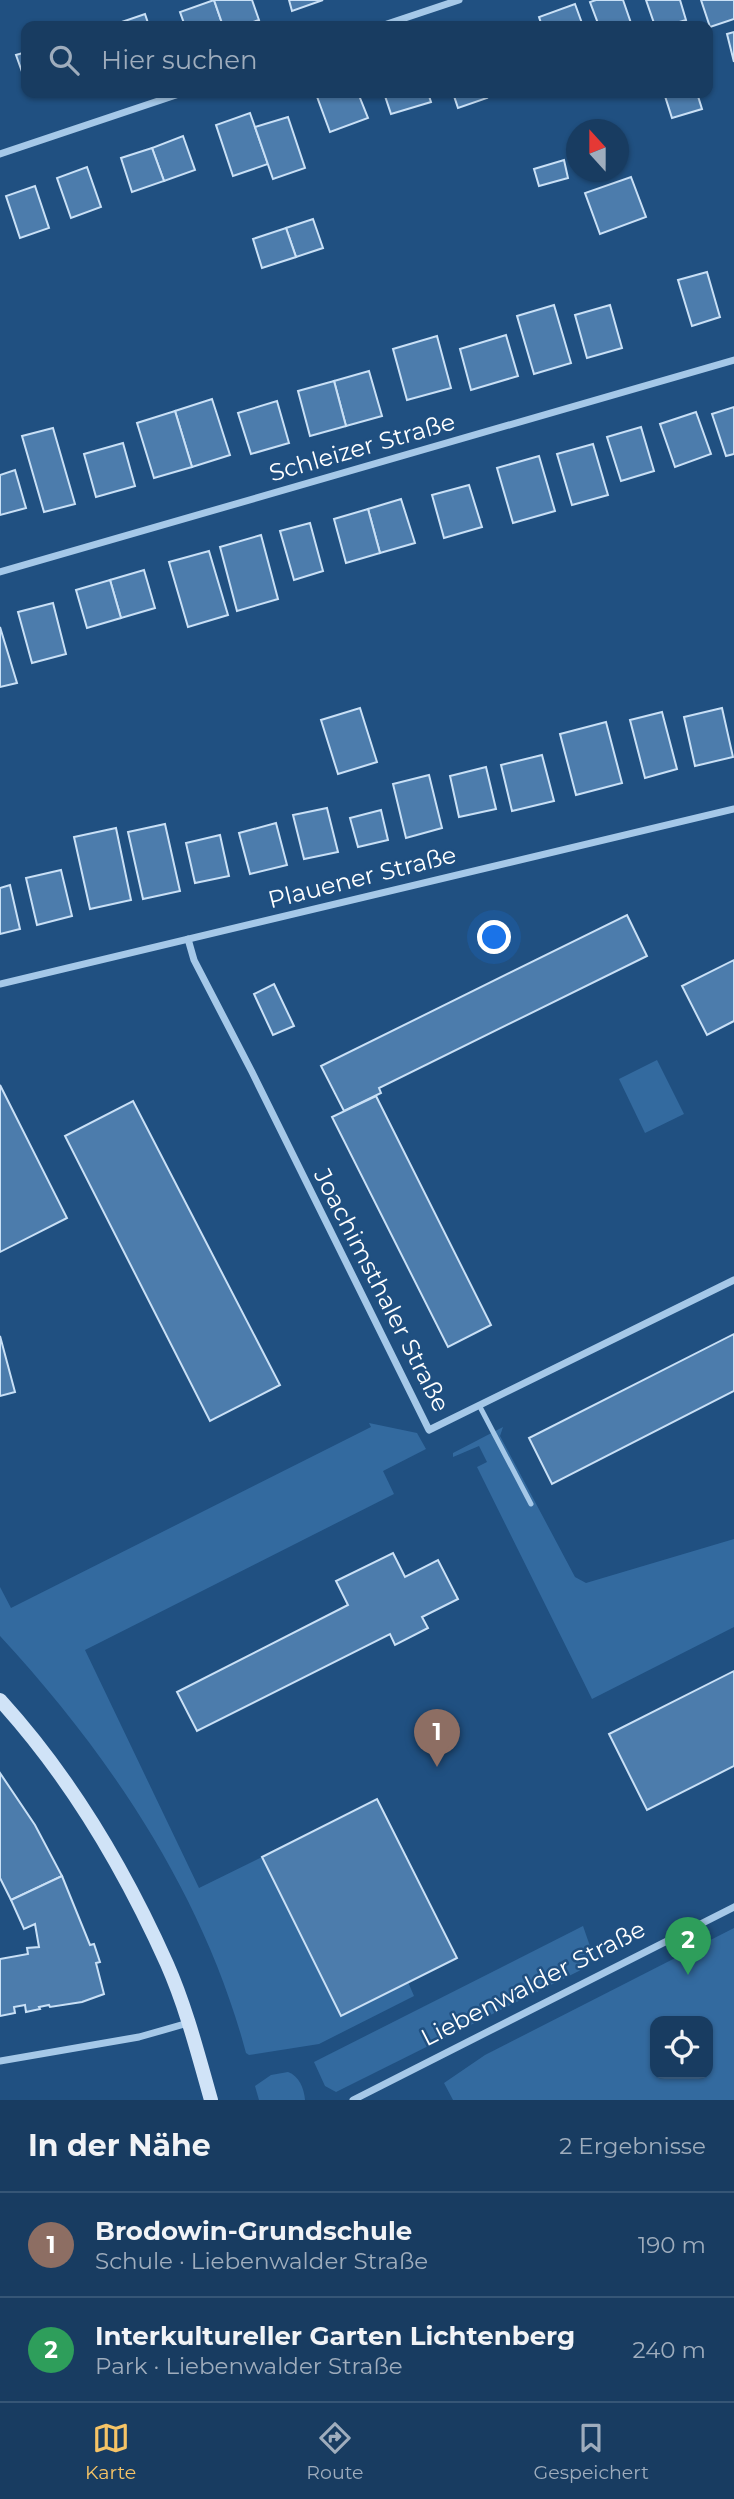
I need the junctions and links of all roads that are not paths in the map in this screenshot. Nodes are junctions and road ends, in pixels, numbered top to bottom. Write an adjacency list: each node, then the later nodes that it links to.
1 (459, 0): 2 (street)
2 (396, 21)
3 (167, 98): 4 (street)
4 (0, 154)
5 (734, 360): 6 (street, Schleizer Straße)
6 (0, 572)
7 (734, 809): 8 (street, Plauener Straße)
8 (188, 939): 9 (street, Plauener Straße); 11 (street, Joachimsthaler Straße)
9 (0, 984)
10 (734, 1280): 11 (street, Joachimsthaler Straße)
11 (479, 1405): 12 (lane)
12 (531, 1504)
13 (0, 1700): 15 (street)
14 (734, 1907): 18 (street, Liebenwalder Straße)
15 (188, 2023): 16 (street); 17 (street)
16 (0, 2061)
17 (212, 2100)
18 (353, 2100)

